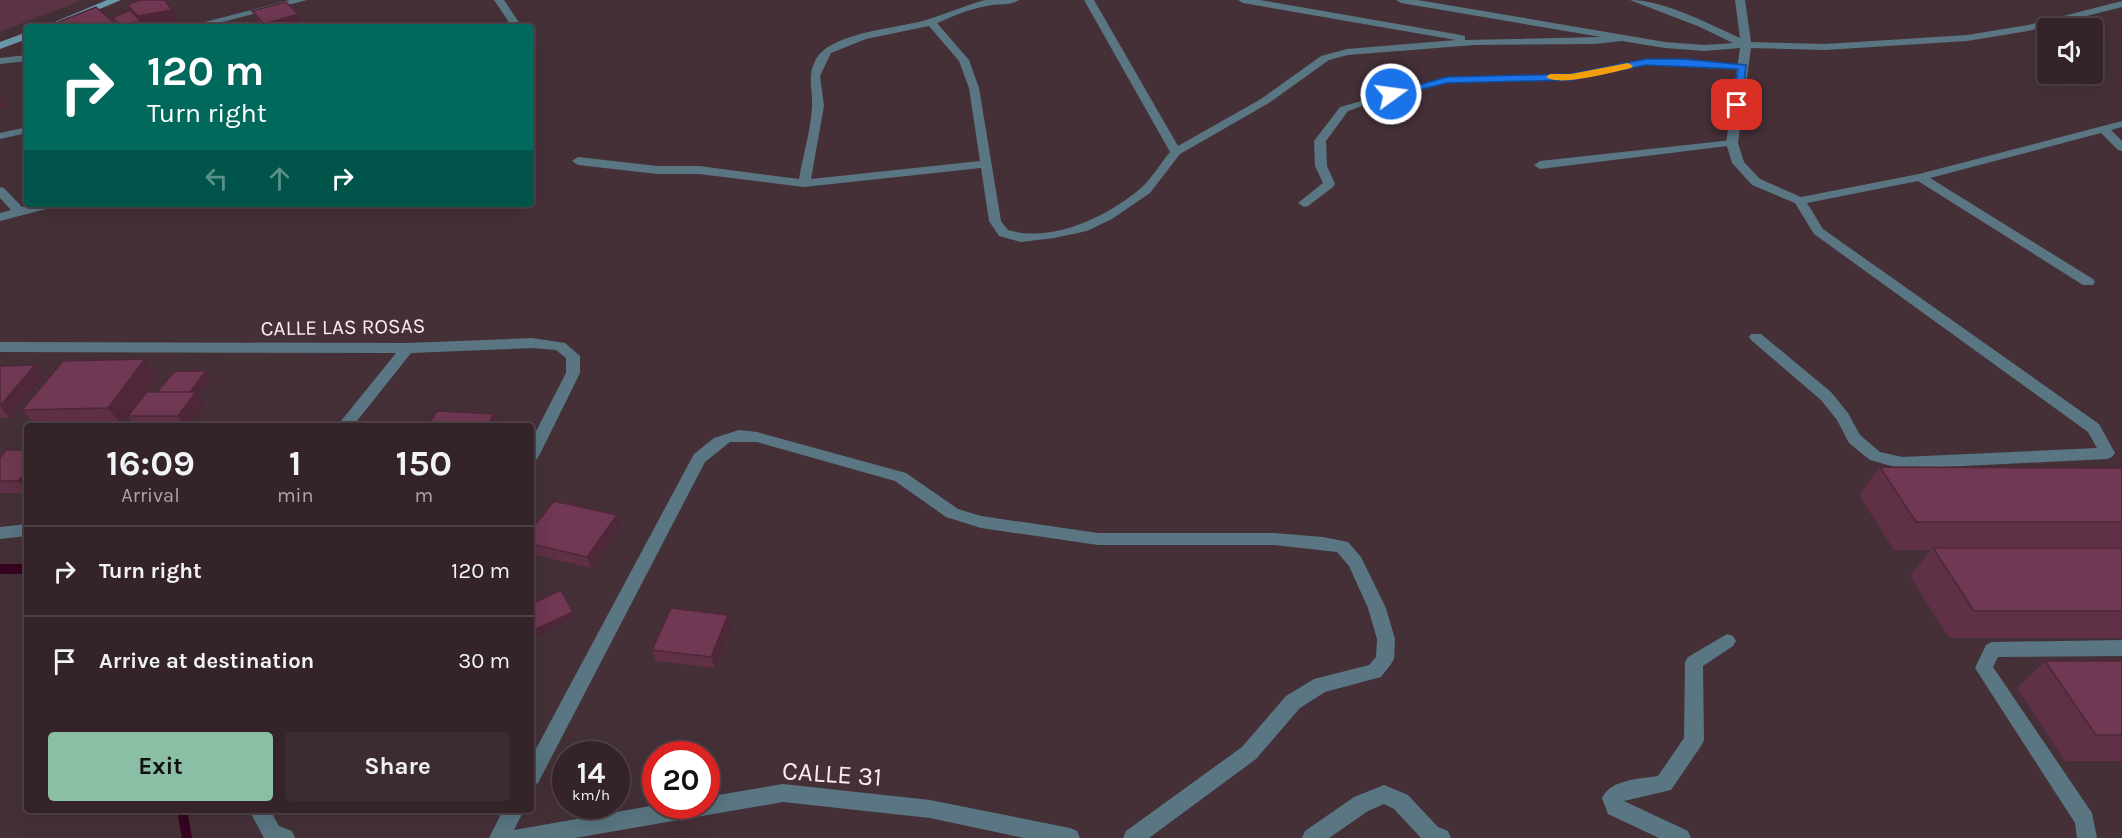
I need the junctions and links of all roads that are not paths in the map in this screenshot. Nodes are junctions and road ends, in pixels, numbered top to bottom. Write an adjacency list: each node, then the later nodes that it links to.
1 (116, 0): 12 (main road)
2 (302, 0): 13 (street)
3 (499, 0): 14 (street)
4 (1014, 0): 11 (street)
5 (1089, 0): 29 (street)
6 (1243, 0): 17 (street)
7 (1401, 0): 16 (street)
8 (1635, 0): 18 (street)
9 (1740, 0): 18 (street)
10 (2122, 4): 18 (street)
11 (931, 22): 31 (street); 34 (street)
12 (56, 24)
13 (202, 24)
14 (515, 24)
15 (24, 36): 19 (main road)
16 (1621, 38): 17 (street); 18 (street)
17 (1475, 42): 29 (street)
18 (1746, 45): 22 (street)
19 (0, 46)
20 (24, 58): 21 (street)
21 (0, 62)
22 (1743, 67): 27 (street); 37 (street)
23 (2122, 124): 24 (street)
24 (2103, 128): 28 (street); 33 (street)
25 (24, 131): 26 (street)
26 (0, 136)
27 (1732, 143): 32 (street); 36 (street)
28 (2122, 148)
29 (1176, 152): 31 (street)
30 (578, 161): 34 (street)
31 (986, 164): 34 (street)
32 (1540, 165)
33 (1920, 177): 36 (street); 41 (street)
34 (804, 183)
35 (0, 191): 39 (street)
36 (1800, 201): 42 (street)
37 (1304, 203)
38 (37, 207): 39 (street)
39 (20, 211): 40 (street)
40 (0, 217)
41 (2088, 282)
42 (1756, 337)
43 (0, 347): 44 (street, CALLE LAS ROSAS)
44 (407, 348): 45 (street); 46 (street, CALLE LAS ROSAS)
45 (347, 423)
46 (534, 450)
47 (24, 530): 48 (street)
48 (0, 533)
49 (1727, 641): 61 (street)
50 (2122, 648): 62 (street)
51 (534, 771): 58 (street)
52 (261, 813): 54 (street)
53 (512, 813): 55 (street)
54 (285, 838)
55 (499, 838)
56 (519, 838): 57 (street, CALLE 31)
57 (1070, 838)
58 (1132, 838)
59 (1312, 838): 60 (street)
60 (1441, 838)
61 (1681, 838)
62 (2087, 838)

